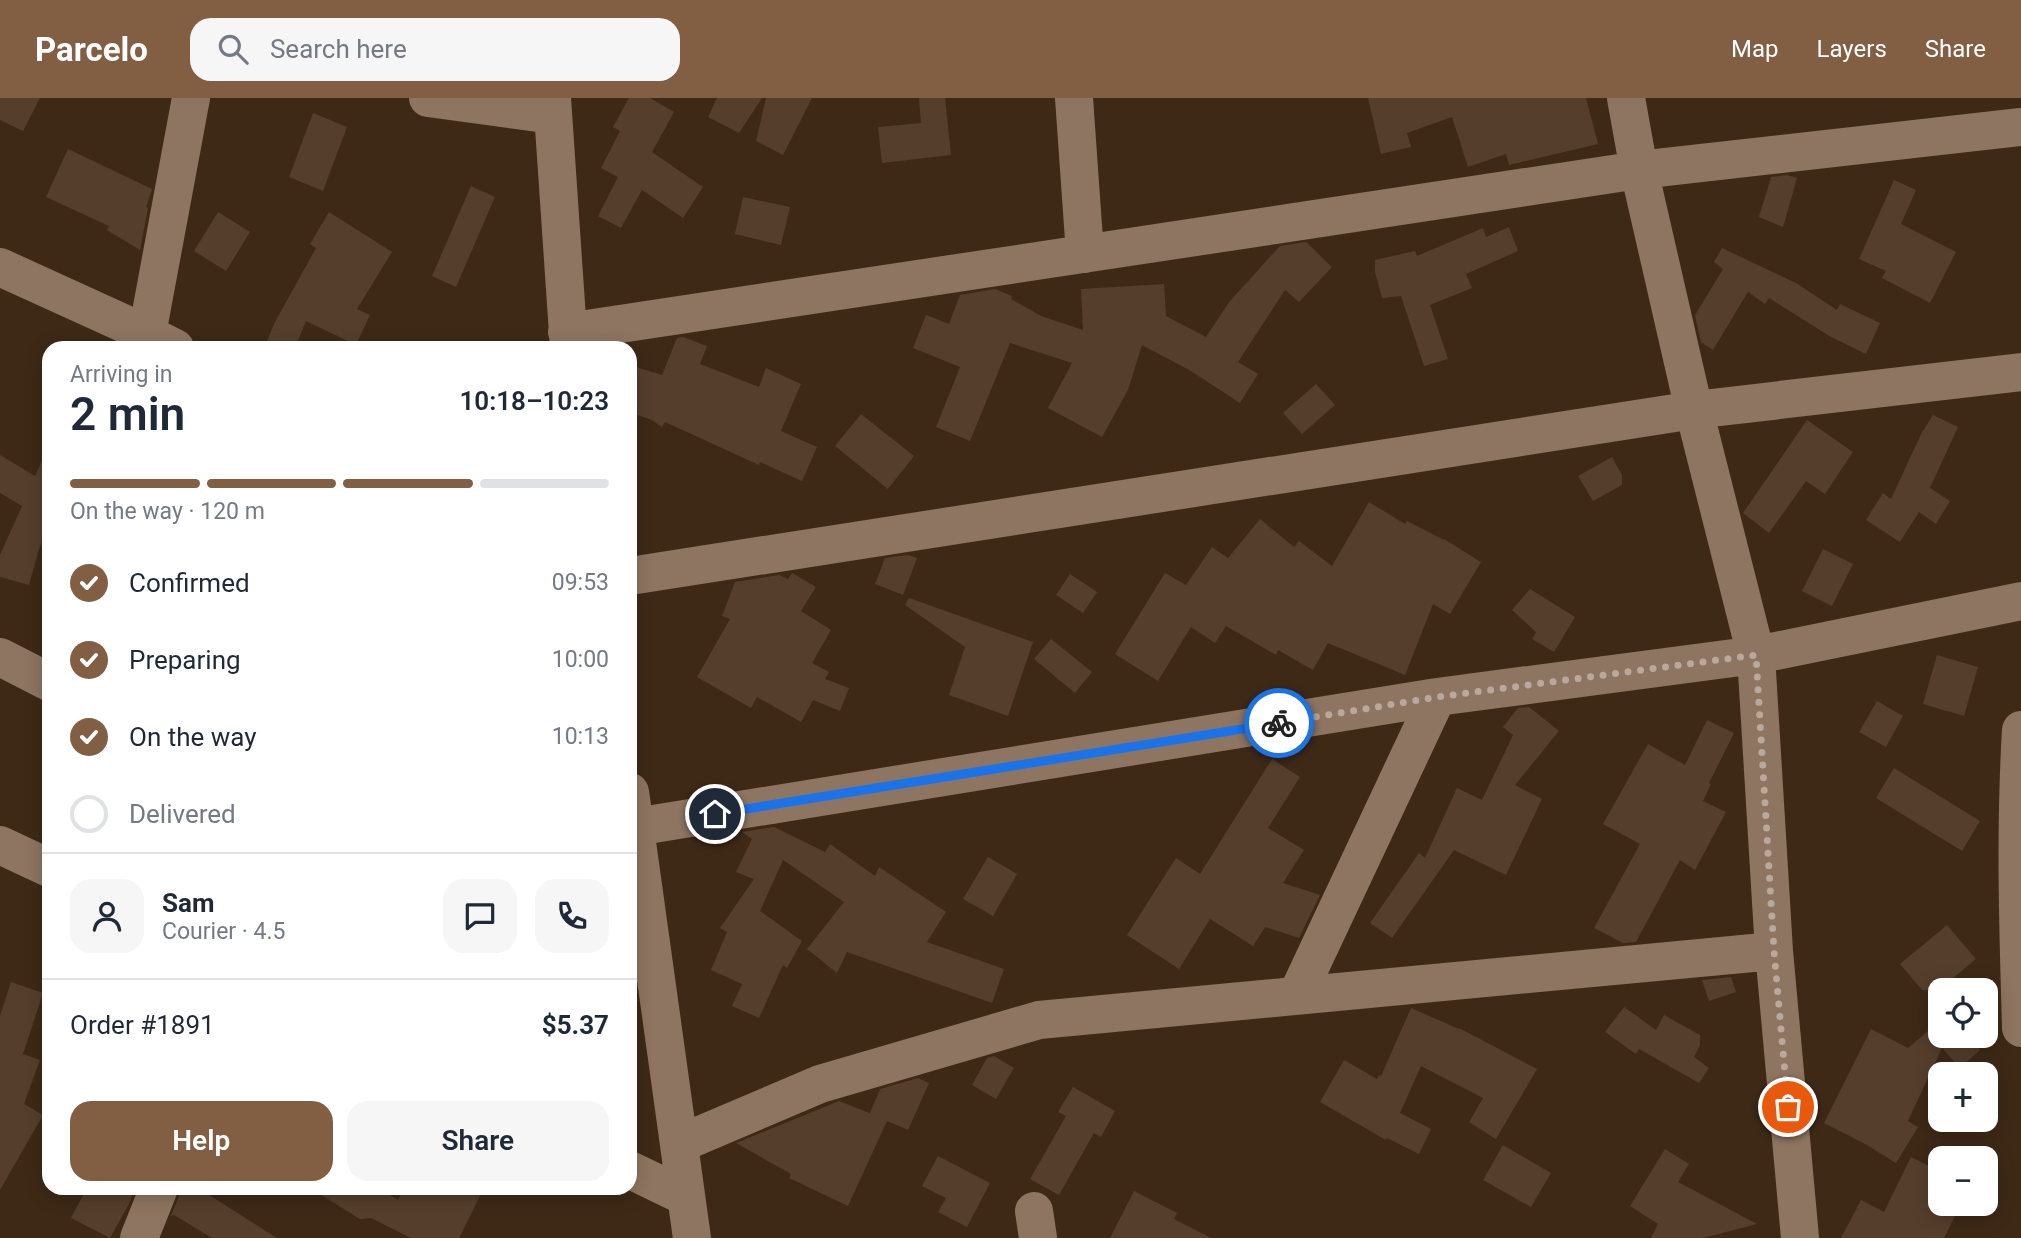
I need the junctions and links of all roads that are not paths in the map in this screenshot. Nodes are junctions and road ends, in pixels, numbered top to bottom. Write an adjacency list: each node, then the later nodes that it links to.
1 (191, 98): 11 (street)
2 (428, 98): 5 (street)
3 (1073, 98): 8 (street)
4 (1626, 98): 7 (street)
5 (552, 107): 10 (street)
6 (2021, 127): 7 (street)
7 (1639, 170): 8 (street); 13 (street)
8 (1085, 254): 10 (street)
9 (0, 267): 11 (street)
10 (568, 340)
11 (161, 341)
12 (2021, 372): 13 (street)
13 (1694, 410): 14 (street); 16 (street)
14 (637, 575)
15 (2021, 601): 16 (street)
16 (1756, 655): 19 (street); 25 (street)
17 (0, 657): 18 (street)
18 (42, 678)
19 (1437, 697): 21 (street); 27 (street)
20 (2021, 730): 28 (street)
21 (637, 809)
22 (0, 845): 23 (street)
23 (42, 865)
24 (637, 884): 26 (street)
25 (1774, 951): 27 (street); 35 (street)
26 (643, 973): 29 (street)
27 (1297, 995): 29 (street)
28 (2021, 1028)
29 (679, 1144): 32 (street)
30 (637, 1173): 32 (street)
31 (156, 1195): 33 (street)
32 (686, 1197): 34 (street)
33 (139, 1238)
34 (692, 1238)
35 (1800, 1238)

